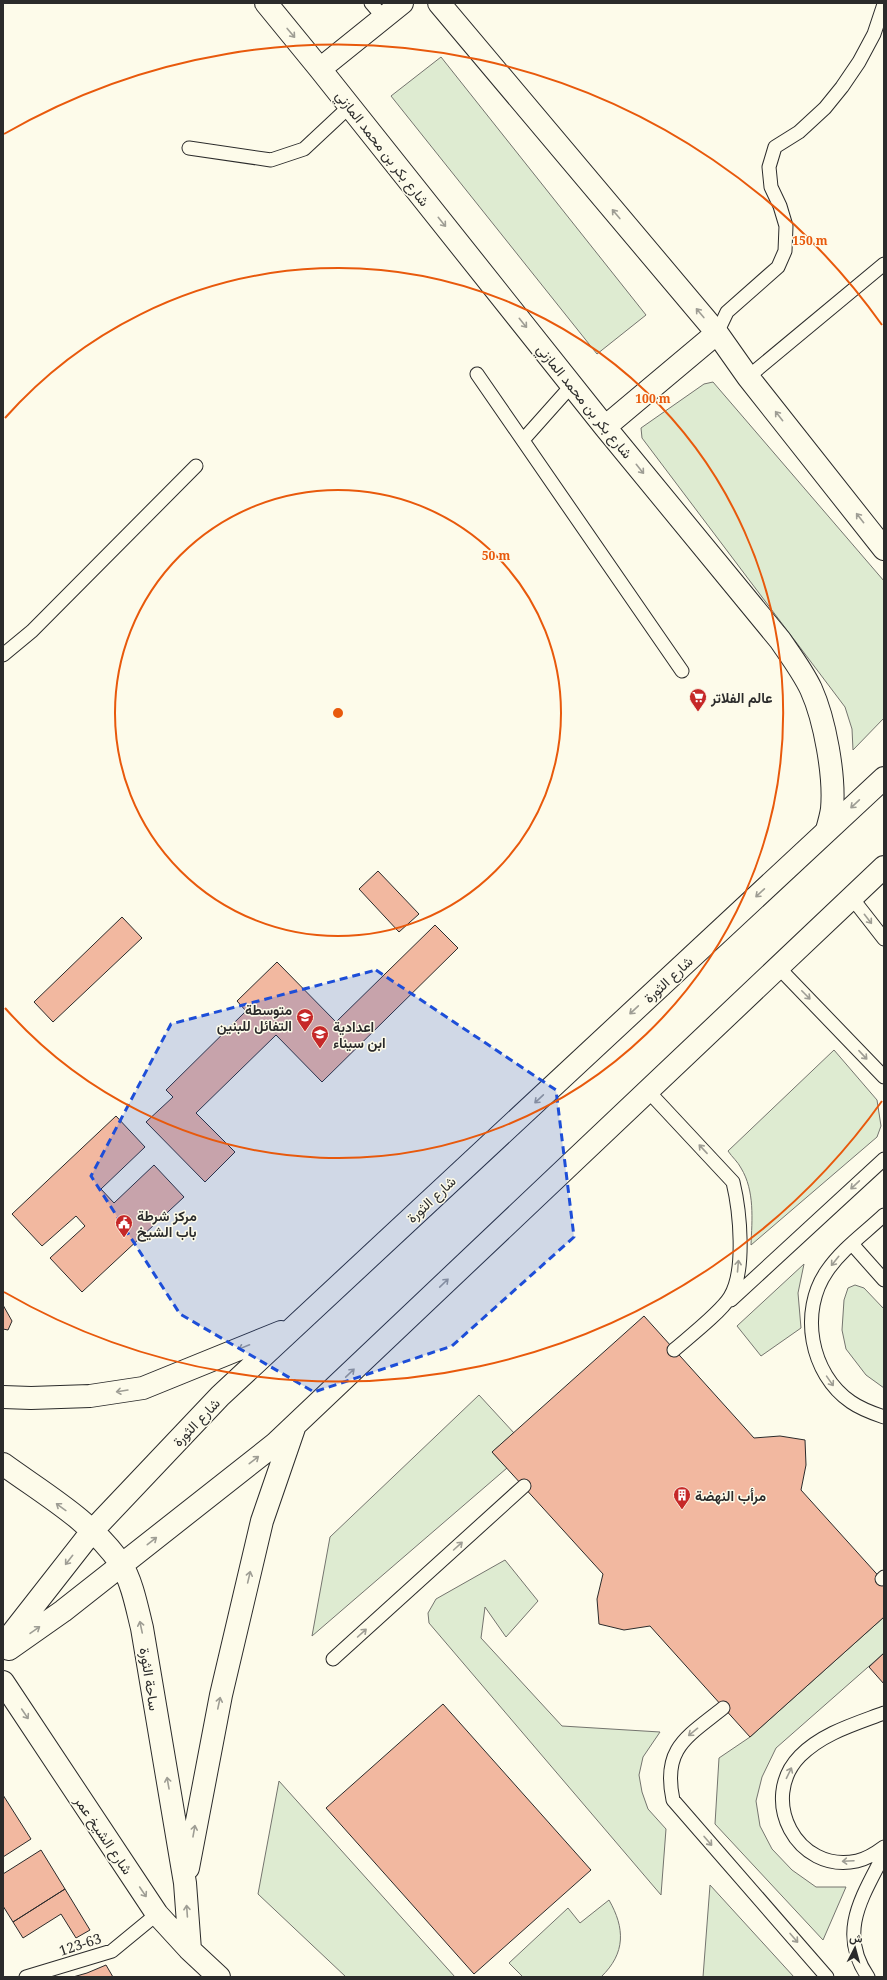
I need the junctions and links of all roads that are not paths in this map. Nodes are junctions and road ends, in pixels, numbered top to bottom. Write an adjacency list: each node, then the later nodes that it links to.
1 (266, 3): 6 (main road, شارع بكر بن محمد المازني, one-way to 6)
2 (402, 3): 5 (main road)
3 (439, 3): 10 (main road, one-way to 3)
4 (884, 4): 10 (lane)
5 (377, 11): 6 (main road)
6 (320, 69): 7 (main road, شارع بكر بن محمد المازني)
7 (350, 106): 8 (lane); 13 (main road, شارع بكر بن محمد المازني, one-way to 13)
8 (189, 148)
9 (884, 264): 12 (lane)
10 (717, 333): 12 (main road); 14 (main road)
11 (477, 374): 15 (lane)
12 (748, 377): 17 (main road, one-way to 12)
13 (572, 385): 14 (main road, شارع بكر بن محمد المازني); 15 (lane)
14 (606, 427): 21 (main road, شارع بكر بن محمد المازني, one-way to 21)
15 (523, 440): 19 (lane)
16 (196, 466): 18 (lane)
17 (884, 549)
18 (3, 655)
19 (682, 672)
20 (884, 778): 21 (main road, شارع الثورة, one-way to 21)
21 (827, 830): 32 (main road, شارع الثورة, one-way to 32)
22 (884, 869): 23 (main road)
23 (852, 898): 24 (lane, one-way to 24); 25 (main road)
24 (884, 939)
25 (778, 967): 26 (lane, one-way to 26); 27 (main road)
26 (884, 1077)
27 (648, 1091): 28 (lane, one-way to 27); 35 (main road, one-way to 27)
28 (884, 1159)
29 (884, 1216): 30 (lane)
30 (852, 1244): 31 (lane); 34 (lane, one-way to 34)
31 (884, 1280)
32 (293, 1328): 33 (main road, one-way to 33); 38 (main road, شارع الثورة)
33 (3, 1397)
34 (884, 1417)
35 (295, 1425): 39 (main road, one-way to 35); 48 (main road, one-way to 35)
36 (3, 1464): 38 (main road, ساحة الثورة, one-way to 36)
37 (524, 1486): 42 (lane, one-way to 37)
38 (93, 1530): 39 (main road, ساحة الثورة); 40 (main road, شارع الثورة, one-way to 40)
39 (121, 1565): 41 (main road, one-way to 39); 48 (main road, ساحة الثورة, one-way to 39)
40 (3, 1645)
41 (3, 1653)
42 (333, 1659)
43 (3, 1682): 49 (main road, شارع الشيخ عمر, one-way to 49)
44 (723, 1708): 53 (lane, one-way to 53)
45 (884, 1713): 46 (lane, one-way to 45)
46 (884, 1847)
47 (884, 1854): 54 (lane)
48 (185, 1883): 50 (main road, ساحة الثورة, one-way to 48)
49 (157, 1914): 50 (main road, شارع الشيخ عمر); 51 (lane, 123-63)
50 (190, 1950): 52 (main road, شارع الشيخ عمر)
51 (26, 1977)
52 (218, 1977)
53 (827, 1977)
54 (868, 1977)

